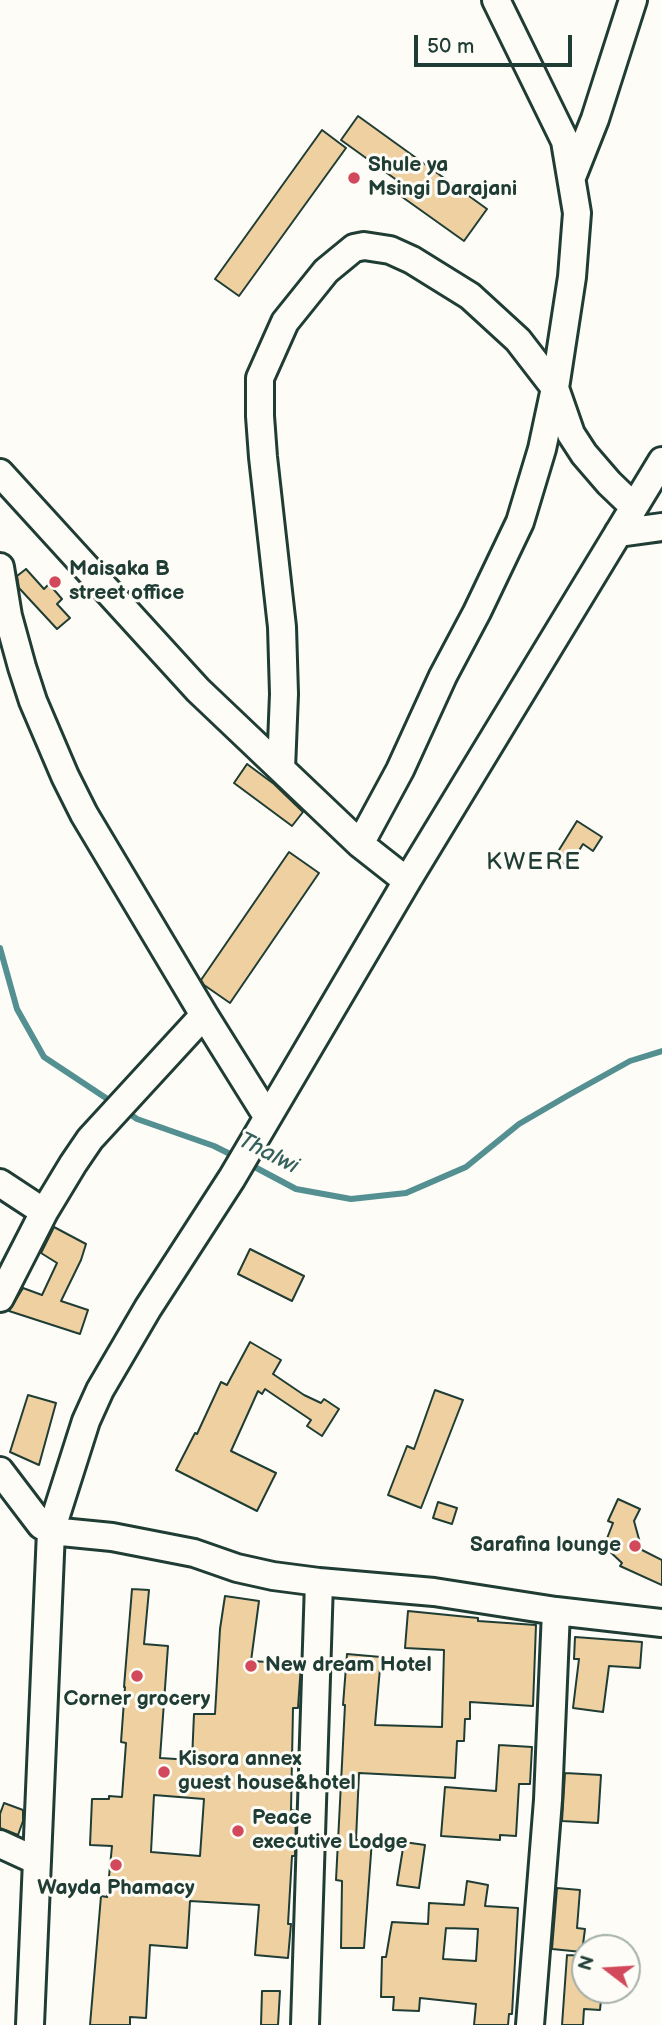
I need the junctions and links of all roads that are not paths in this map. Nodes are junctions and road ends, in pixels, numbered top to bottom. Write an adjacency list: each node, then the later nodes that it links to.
1 (496, 0): 3 (street)
2 (633, 0): 3 (street)
3 (571, 178): 4 (street)
4 (555, 388): 7 (street); 11 (street); 12 (street)
5 (662, 461): 7 (street)
6 (0, 475): 11 (street)
7 (634, 507): 9 (street)
8 (662, 527): 9 (street)
9 (618, 533): 13 (street)
10 (0, 566): 14 (street)
11 (281, 769): 12 (street)
12 (360, 844): 13 (street)
13 (407, 881): 15 (street)
14 (204, 1015): 15 (street); 17 (street)
15 (267, 1116): 20 (street)
16 (0, 1183): 17 (street)
17 (44, 1212): 18 (street)
18 (0, 1298)
19 (0, 1471): 20 (street)
20 (51, 1531): 21 (street); 25 (street)
21 (319, 1582): 22 (street); 27 (street)
22 (556, 1611): 23 (street); 28 (street)
23 (662, 1623)
24 (0, 1844): 25 (street)
25 (37, 1861): 26 (street)
26 (30, 2025)
27 (305, 2025)
28 (530, 2025)

